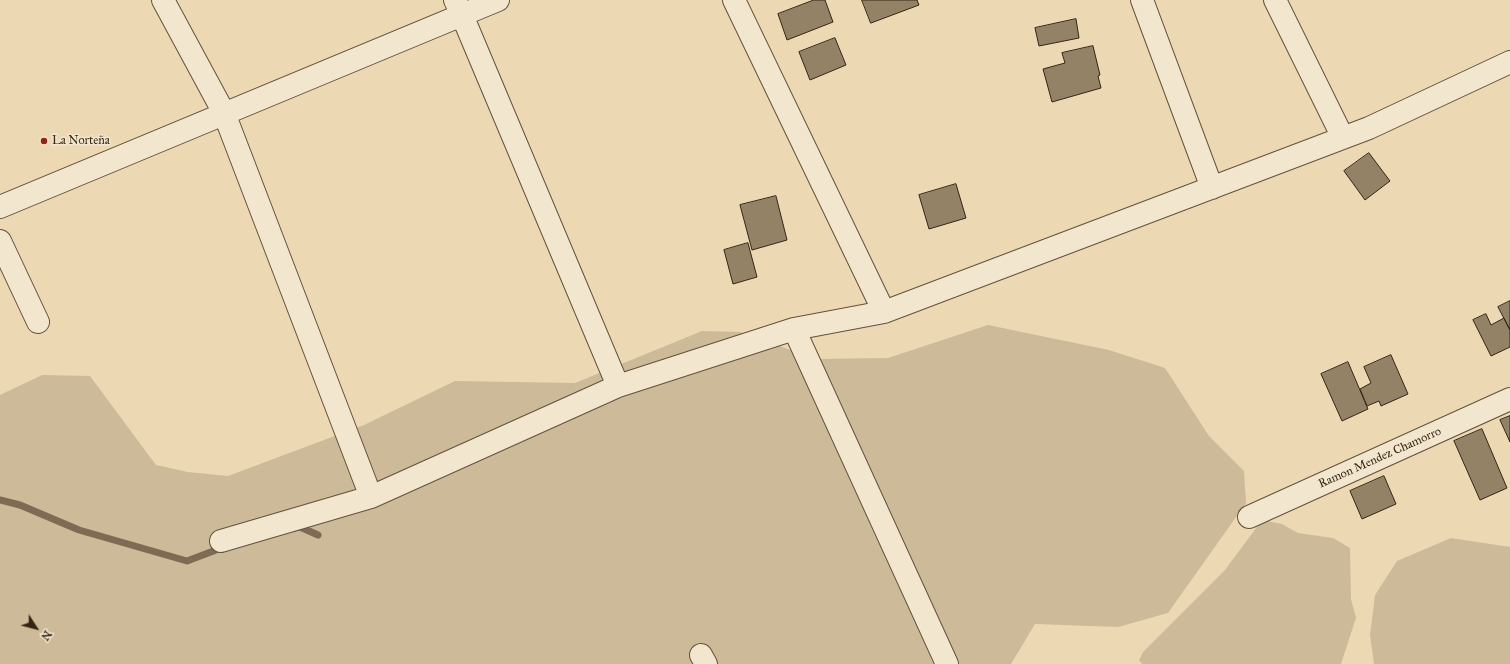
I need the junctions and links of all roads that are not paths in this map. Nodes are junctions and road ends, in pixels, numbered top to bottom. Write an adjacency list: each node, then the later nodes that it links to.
1 (163, 0): 8 (street)
2 (498, 0): 6 (street)
3 (734, 0): 13 (street)
4 (1142, 0): 10 (street)
5 (1275, 0): 9 (street)
6 (458, 7): 8 (street); 16 (street)
7 (1510, 62): 9 (street)
8 (224, 113): 11 (street); 18 (street)
9 (1343, 138): 10 (street)
10 (1212, 188): 13 (street)
11 (0, 206)
12 (0, 241): 14 (street)
13 (884, 312): 15 (street)
14 (38, 322)
15 (794, 330): 16 (street); 21 (street)
16 (618, 386): 18 (street)
17 (1510, 399): 19 (street, Ramon Mendez Chamorro)
18 (371, 498): 20 (street)
19 (1249, 517)
20 (222, 541)
21 (947, 664)

